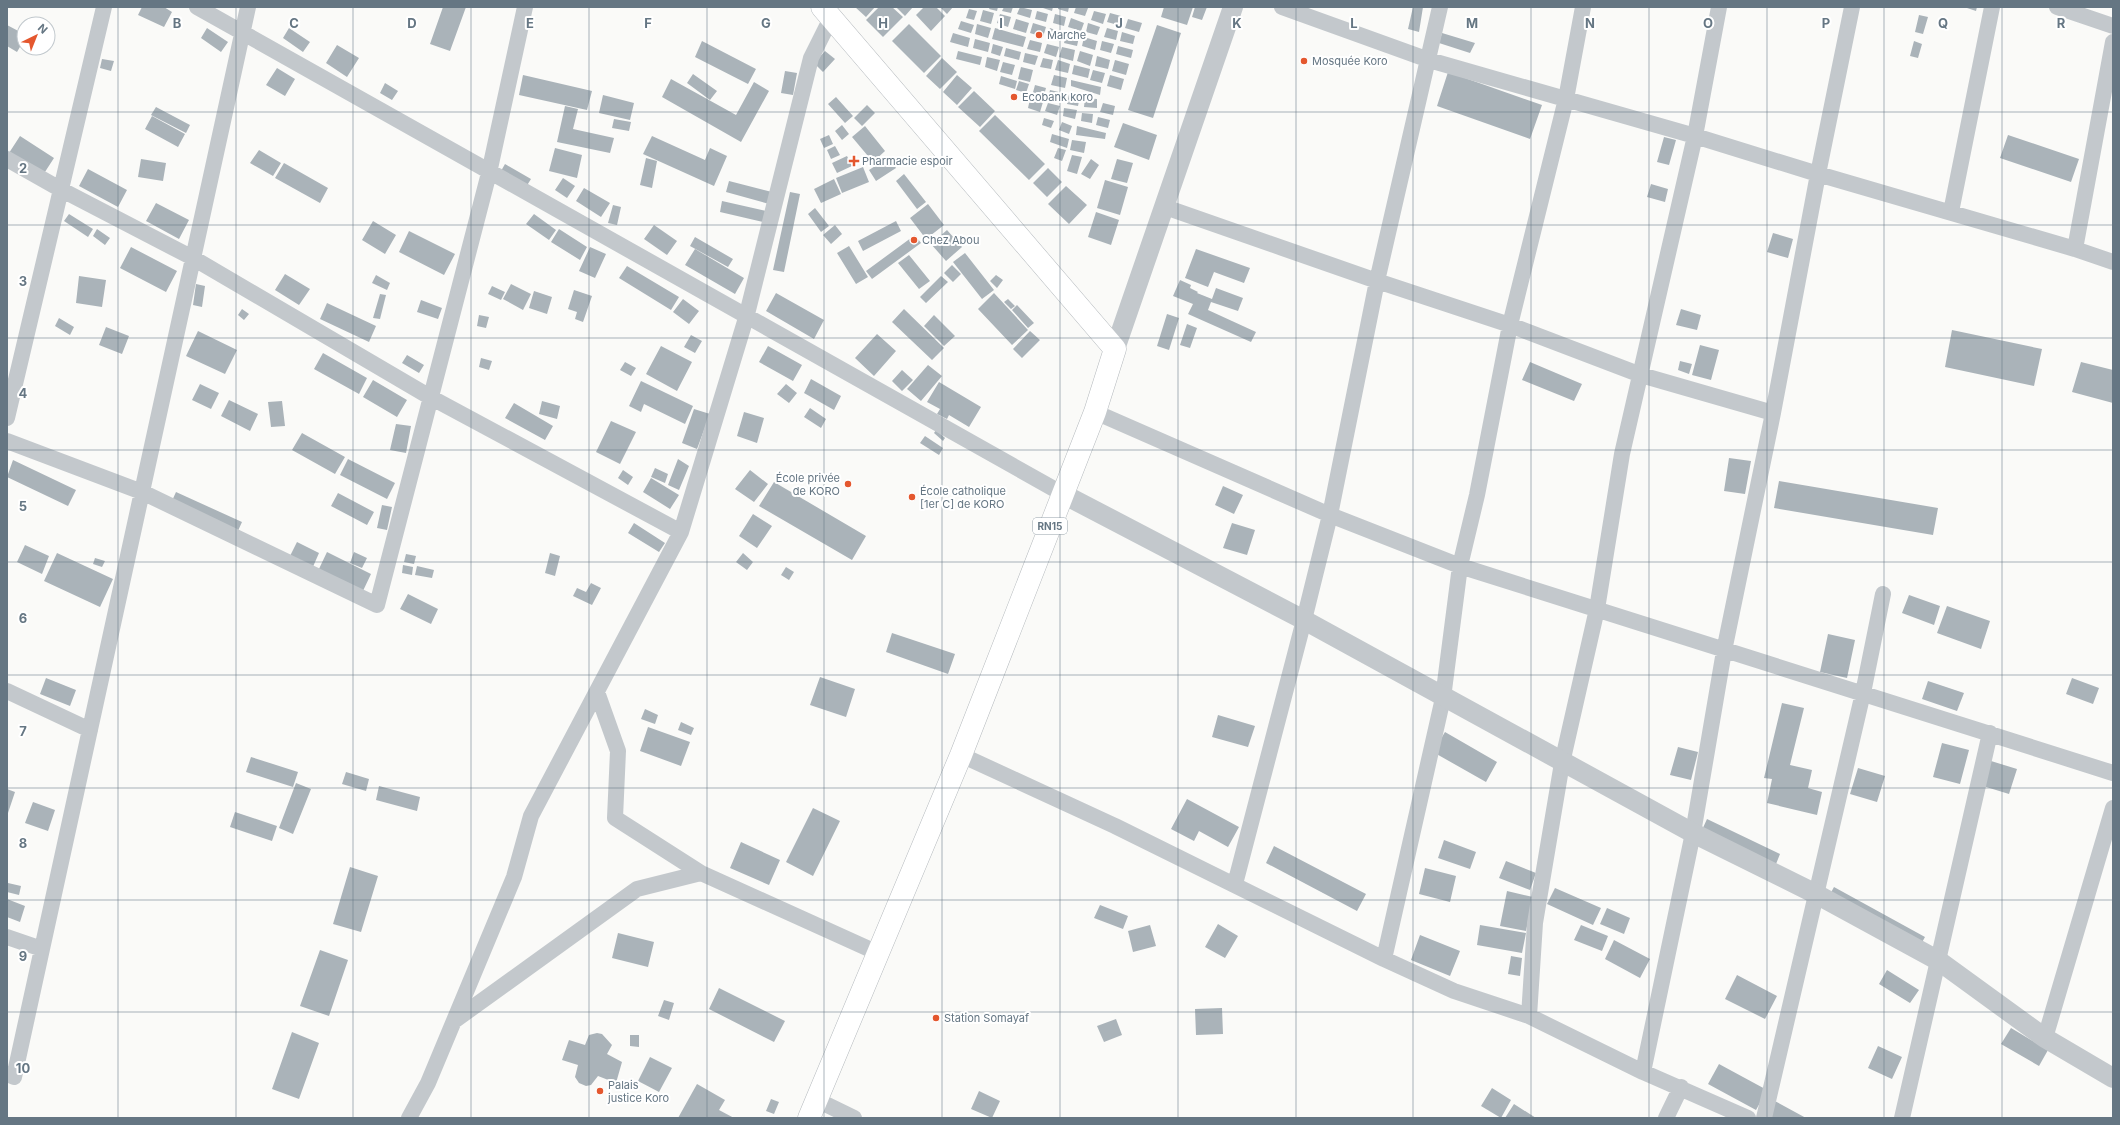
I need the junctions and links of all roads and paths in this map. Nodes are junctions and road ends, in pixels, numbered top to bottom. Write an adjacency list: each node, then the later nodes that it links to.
1 (104, 7): 23 (street)
2 (197, 7): 15 (street)
3 (248, 7): 15 (street)
4 (525, 7): 21 (street)
5 (1233, 7): 24 (street)
6 (1282, 7): 17 (street)
7 (1440, 7): 17 (street)
8 (1583, 7): 18 (street)
9 (1719, 7): 19 (street)
10 (1852, 7): 22 (street)
11 (1992, 7): 25 (street)
12 (2057, 7): 14 (street)
13 (826, 12): 30 (street); 32 (main road)
14 (2113, 26)
15 (243, 33): 21 (street); 27 (street)
16 (2113, 42): 26 (street)
17 (1429, 60): 18 (street); 29 (street)
18 (1566, 99): 19 (street); 31 (street)
19 (1695, 136): 22 (street); 33 (street)
20 (7, 159): 23 (street)
21 (490, 173): 30 (street); 34 (street)
22 (1818, 174): 25 (street); 36 (street)
23 (60, 188): 27 (street); 37 (street)
24 (1165, 207): 29 (street); 32 (street)
25 (1951, 212): 26 (street)
26 (2075, 249): 28 (street)
27 (194, 258): 34 (street); 39 (street)
28 (2113, 262)
29 (1377, 281): 31 (street); 41 (street)
30 (746, 318): 40 (street); 42 (street)
31 (1510, 325): 33 (street); 43 (street)
32 (1115, 349): 35 (main road, RN15)
33 (1641, 375): 36 (street); 45 (street)
34 (430, 397): 39 (street); 42 (street)
35 (1095, 412): 40 (main road, RN15); 41 (street)
36 (1773, 413): 47 (street)
37 (7, 418)
38 (7, 441): 39 (street)
39 (142, 492): 52 (street)
40 (1063, 494): 46 (street); 54 (main road, RN15)
41 (1330, 515): 43 (street); 46 (street)
42 (681, 532): 49 (street)
43 (1460, 566): 45 (street); 51 (street)
44 (1883, 594): 50 (street)
45 (1597, 609): 47 (street); 55 (street)
46 (1304, 620): 51 (street); 60 (street)
47 (1724, 651): 50 (street); 58 (street)
48 (7, 691): 52 (street)
49 (597, 692): 59 (street); 68 (street)
50 (1863, 693): 53 (street); 61 (street)
51 (1443, 698): 55 (street); 65 (street)
52 (90, 730): 63 (street)
53 (1990, 733): 56 (street); 66 (street)
54 (961, 755): 60 (street); 64 (main road, RN15)
55 (1562, 763): 58 (street); 67 (street)
56 (2113, 773)
57 (2113, 808): 69 (street)
58 (1693, 833): 61 (street); 70 (street)
59 (700, 873): 64 (street); 68 (street)
60 (1235, 884): 65 (street)
61 (1816, 894): 66 (street); 79 (street)
62 (7, 937): 63 (street)
63 (42, 948): 71 (street)
64 (878, 953): 74 (main road, RN15)
65 (1384, 959): 67 (street)
66 (1939, 961): 69 (street); 80 (street)
67 (1529, 1016): 70 (street)
68 (454, 1022): 75 (street)
69 (2045, 1038): 72 (street)
70 (1644, 1072): 73 (street)
71 (7, 1074)
72 (2113, 1078)
73 (1681, 1087): 77 (street); 78 (street)
74 (813, 1109): 76 (street)
75 (409, 1118)
76 (854, 1118)
77 (1666, 1118)
78 (1748, 1118)
79 (1764, 1118)
80 (1902, 1118)

